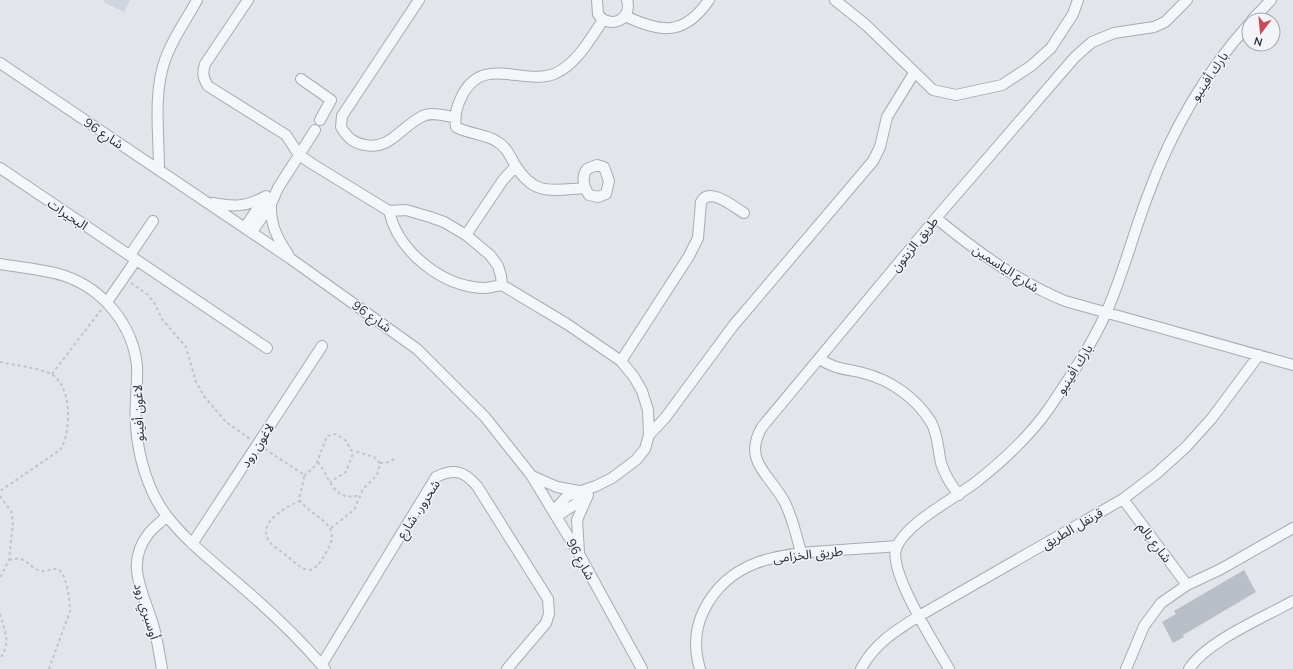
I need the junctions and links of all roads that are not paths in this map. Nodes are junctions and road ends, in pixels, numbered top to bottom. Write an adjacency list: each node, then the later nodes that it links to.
1 (197, 0): 24 (street)
2 (248, 0): 21 (street)
3 (418, 0): 18 (street)
4 (597, 0): 13 (street)
5 (627, 0): 12 (street)
6 (709, 0): 12 (street)
7 (835, 0): 16 (street)
8 (1078, 0): 16 (street)
9 (1187, 0): 30 (street, طريق الزيتون)
10 (1271, 0): 11 (street)
11 (1260, 12)
12 (625, 16): 13 (street)
13 (604, 20): 18 (street)
14 (1241, 34): 39 (street, بارك أفينيو)
15 (0, 63): 24 (street, شارع 96)
16 (914, 73): 46 (street)
17 (301, 79): 19 (street)
18 (454, 117): 22 (street)
19 (320, 120)
20 (315, 130): 21 (street)
21 (299, 154): 26 (street); 28 (street)
22 (516, 166): 25 (street); 33 (street)
23 (0, 168): 34 (street, البحيرات)
24 (159, 170): 27 (street, شارع 96)
25 (585, 188)
26 (269, 200): 27 (street); 32 (street); 35 (street)
27 (208, 202): 32 (street, شارع 96)
28 (389, 211): 33 (street); 37 (street)
29 (744, 213): 44 (street)
30 (936, 218): 39 (street, شارع الياسمين); 43 (street, طريق الزيتون)
31 (153, 221): 34 (street)
32 (248, 230): 35 (street, شارع 96)
33 (466, 235): 37 (street)
34 (133, 258): 38 (street); 41 (street, البحيرات)
35 (291, 259): 47 (street, شارع 96)
36 (0, 264): 38 (street, لاغون أفينو)
37 (502, 285): 44 (street)
38 (107, 302): 52 (street, لاغون أفينو)
39 (1106, 313): 42 (street, شارع الياسمين); 49 (street, بارك أفينيو)
40 (322, 346): 54 (street, لاغون رود)
41 (267, 348)
42 (1259, 356): 45 (street, شارع الياسمين); 50 (street, قرنفل الطريق)
43 (820, 359): 49 (street); 56 (street, طريق الزيتون)
44 (621, 361): 46 (street)
45 (1293, 365)
46 (649, 435): 48 (street)
47 (531, 475): 48 (street); 51 (street, شارع 96)
48 (585, 493): 51 (street); 57 (street)
49 (959, 495): 55 (street, بارك أفينيو)
50 (1123, 499): 58 (street, شارع بالم); 60 (street, قرنفل الطريق)
51 (555, 514): 57 (street, شارع 96)
52 (167, 516): 54 (street, لاغون أفينو); 62 (street, أوسبري رود)
53 (1293, 528): 58 (street)
54 (192, 544): 61 (street, لاغون أفينو)
55 (897, 546): 56 (street, طريق الخزامى); 60 (street)
56 (801, 553): 65 (street, طريق الخزامى)
57 (579, 554): 64 (street, شارع 96)
58 (1187, 585): 68 (street)
59 (1293, 601): 69 (street)
60 (919, 616): 66 (street, قرنفل الطريق); 67 (street)
61 (323, 667): 63 (street, شحرور، شارع)
62 (162, 669)
63 (506, 669)
64 (642, 669)
65 (700, 669)
66 (861, 669)
67 (949, 669)
68 (1126, 669)
69 (1189, 669)

